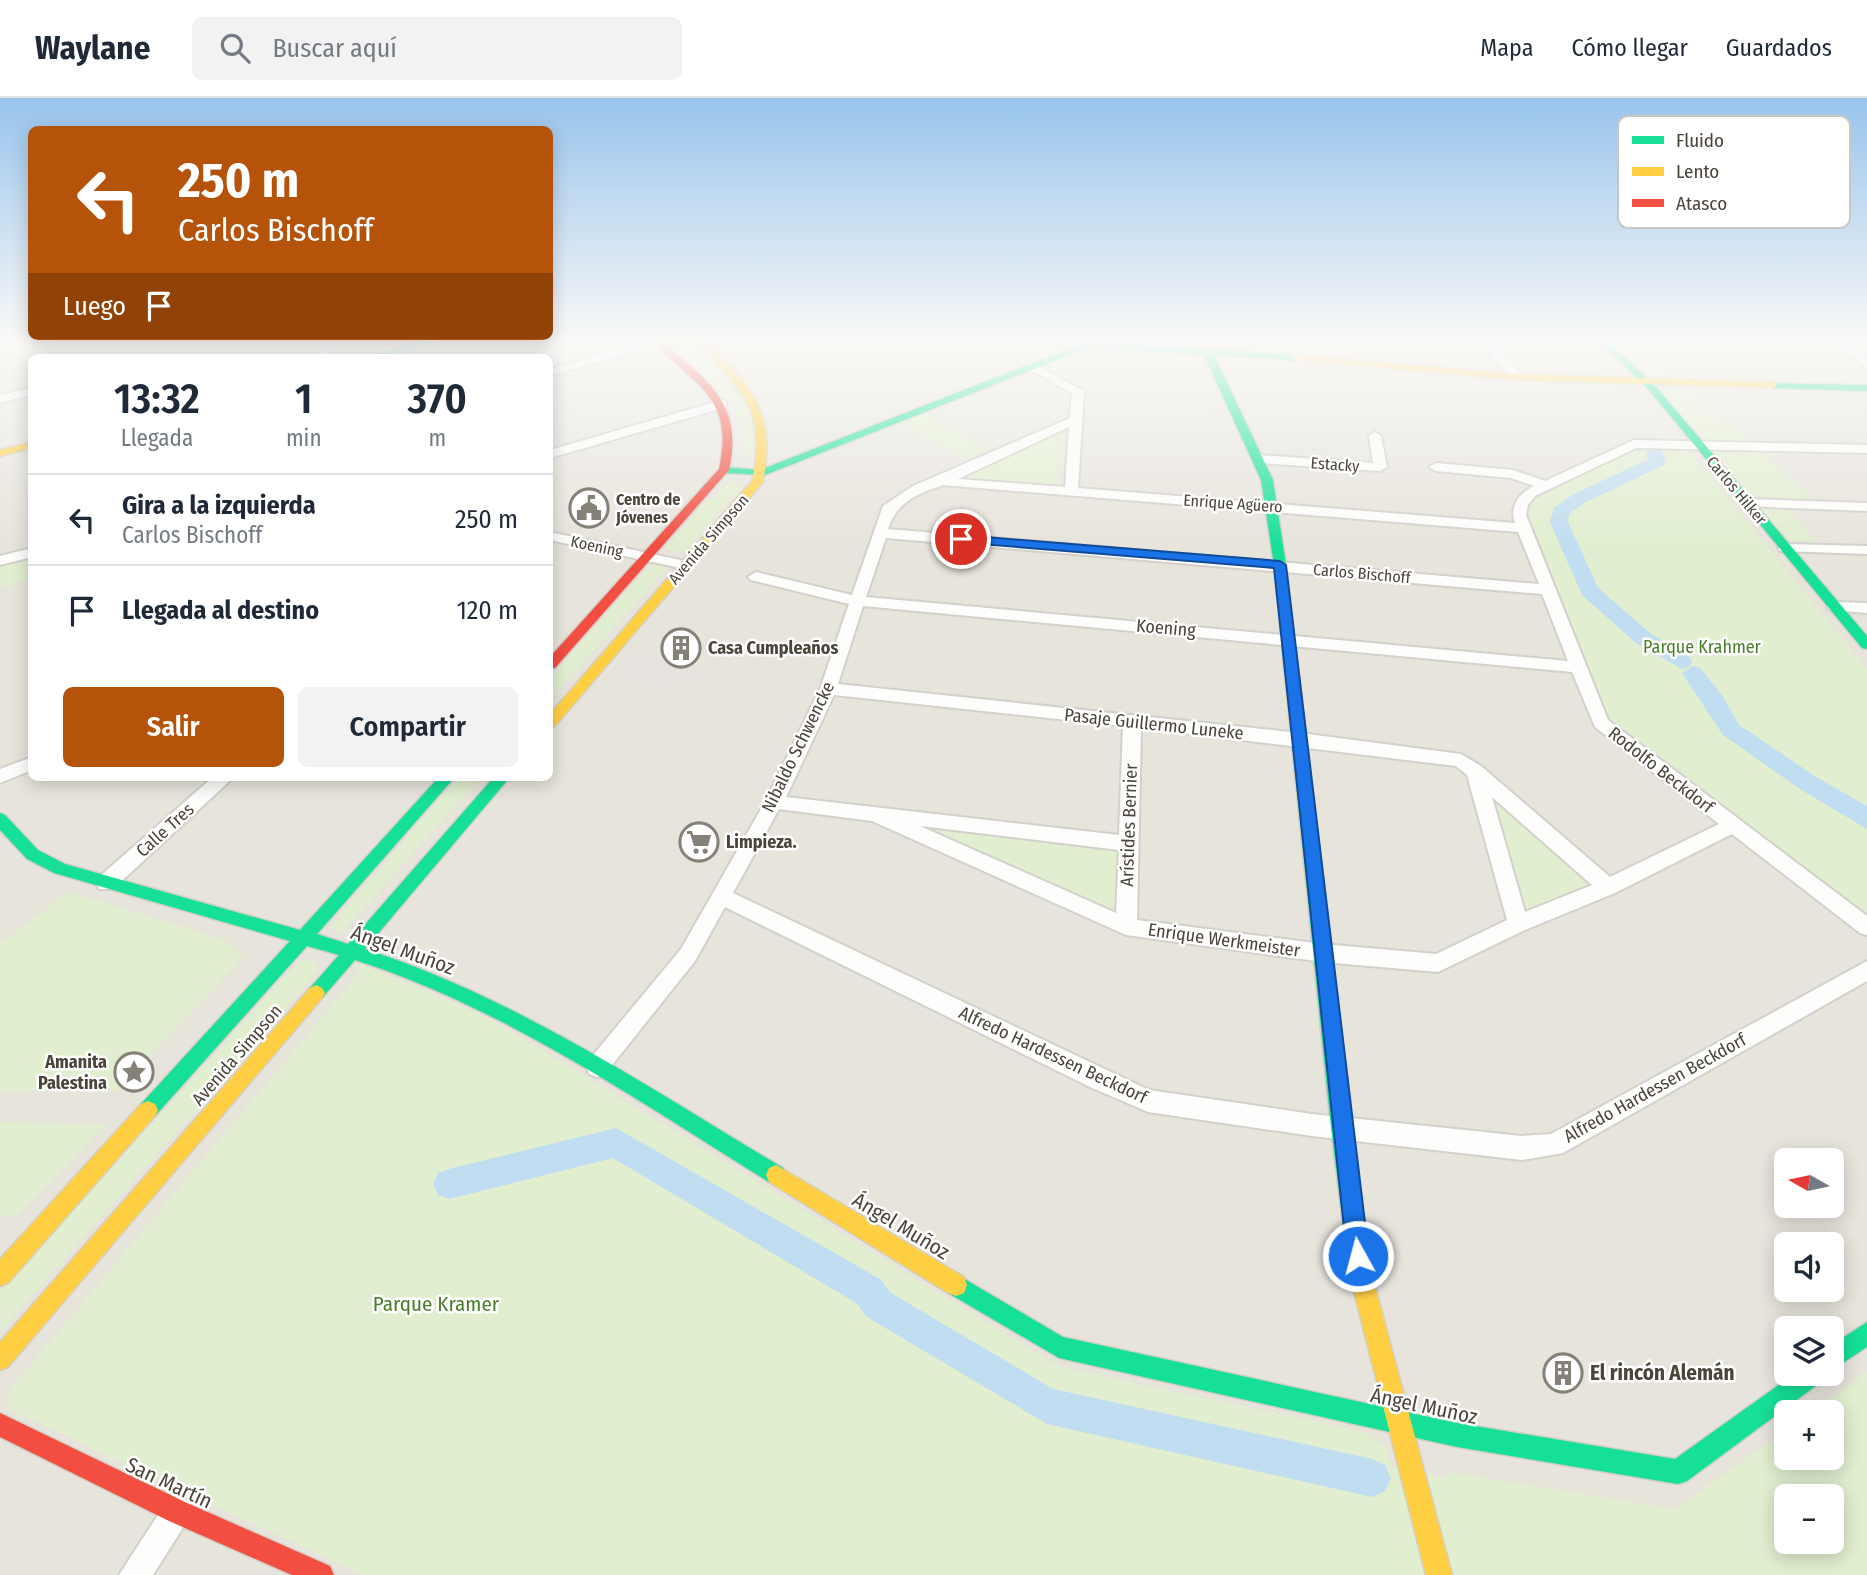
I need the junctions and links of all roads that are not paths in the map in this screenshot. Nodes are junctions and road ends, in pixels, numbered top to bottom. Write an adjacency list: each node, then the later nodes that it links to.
1 (705, 409): 14 (street)
2 (725, 409): 17 (street, Avenida Simpson)
3 (757, 409): 18 (street)
4 (921, 409): 18 (street)
5 (1077, 409): 8 (street)
6 (1235, 409): 15 (street)
7 (1669, 409): 10 (street, Carlos Hilker)
8 (1077, 419): 19 (street, Nibaldo Schwencke); 21 (street)
9 (1375, 436): 15 (street, Estacky)
10 (1699, 444): 12 (street, Rodolfo Beckdorf); 20 (street, Rodolfo Beckdorf); 22 (street, Carlos Hilker)
11 (28, 446): 13 (street)
12 (1867, 449)
13 (0, 453)
14 (553, 453)
15 (1259, 459): 23 (street)
16 (1436, 467): 20 (street)
17 (724, 470): 18 (street); 31 (street, Avenida Simpson)
18 (761, 473): 33 (street, Avenida Simpson)
19 (942, 481): 21 (street, Enrique Agüero); 26 (street, Nibaldo Schwencke)
20 (1546, 486): 25 (street, Rodolfo Beckdorf)
21 (1072, 492): 23 (street, Enrique Agüero)
22 (1748, 503): 24 (street); 28 (street, Carlos Hilker)
23 (1271, 506): 25 (street, Enrique Agüero); 34 (street)
24 (1867, 507)
25 (1524, 528): 36 (street, Rodolfo Beckdorf)
26 (881, 533): 34 (street, Carlos Bischoff); 37 (street, Nibaldo Schwencke)
27 (553, 537): 31 (street, Koening)
28 (1785, 548): 29 (street); 38 (street, Carlos Hilker)
29 (1867, 551)
30 (28, 553): 32 (street)
31 (648, 557): 33 (street, Koening); 42 (street, Avenida Simpson)
32 (0, 561)
33 (685, 565): 45 (street, Avenida Simpson)
34 (1280, 565): 36 (street, Carlos Bischoff); 40 (street)
35 (755, 577): 37 (street, Koening)
36 (1550, 590): 43 (street, Rodolfo Beckdorf)
37 (857, 601): 40 (street, Koening); 44 (street, Nibaldo Schwencke)
38 (1835, 607): 39 (street); 41 (street, Carlos Hilker)
39 (1867, 608)
40 (1286, 638): 43 (street, Koening); 47 (street)
41 (1867, 645)
42 (553, 662)
43 (1580, 667): 57 (street, Rodolfo Beckdorf)
44 (828, 689): 46 (street, Pasaje Guillermo Luneke); 54 (street, Nibaldo Schwencke)
45 (553, 719)
46 (1132, 723): 47 (street, Pasaje Guillermo Luneke); 58 (street, Arístides Bernier)
47 (1300, 739): 49 (street, Pasaje Guillermo Luneke); 67 (street)
48 (28, 765): 50 (street)
49 (1475, 771): 60 (street, Pasaje Guillermo Luneke); 62 (street)
50 (0, 776)
51 (221, 781): 59 (street, Calle Tres)
52 (445, 781): 65 (street, Avenida Simpson)
53 (500, 781): 66 (street, Avenida Simpson)
54 (774, 802): 55 (street, Enrique Werkmeister); 61 (street, Nibaldo Schwencke)
55 (877, 815): 58 (street, Enrique Werkmeister); 63 (street, Enrique Werkmeister)
56 (0, 819): 59 (street, Ángel Muñoz)
57 (1731, 826): 60 (street, Enrique Werkmeister); 64 (street, Rodolfo Beckdorf)
58 (1129, 844): 63 (street, Arístides Bernier)
59 (106, 883): 65 (street, Ángel Muñoz)
60 (1608, 887): 62 (street, Enrique Werkmeister)
61 (721, 896): 69 (street, Nibaldo Schwencke); 70 (street, Alfredo Hardessen Beckdorf)
62 (1518, 924): 67 (street, Enrique Werkmeister)
63 (1126, 927): 67 (street, Enrique Werkmeister)
64 (1867, 927)
65 (302, 939): 66 (street, Ángel Muñoz); 71 (street, Avenida Simpson)
66 (352, 951): 69 (street, Ángel Muñoz); 74 (street, Avenida Simpson)
67 (1323, 953): 70 (street)
68 (1867, 970): 70 (street, Alfredo Hardessen Beckdorf)
69 (597, 1067): 76 (street, Ángel Muñoz)
70 (1341, 1128): 76 (street)
71 (0, 1275)
72 (1867, 1334): 73 (street)
73 (1844, 1350)
74 (0, 1359)
75 (1796, 1386): 76 (street, Ángel Muñoz)
76 (1398, 1423): 81 (street)
77 (0, 1425): 78 (street, San Martín)
78 (178, 1512): 79 (street); 80 (street, San Martín)
79 (135, 1575)
80 (321, 1575)
81 (1439, 1575)

